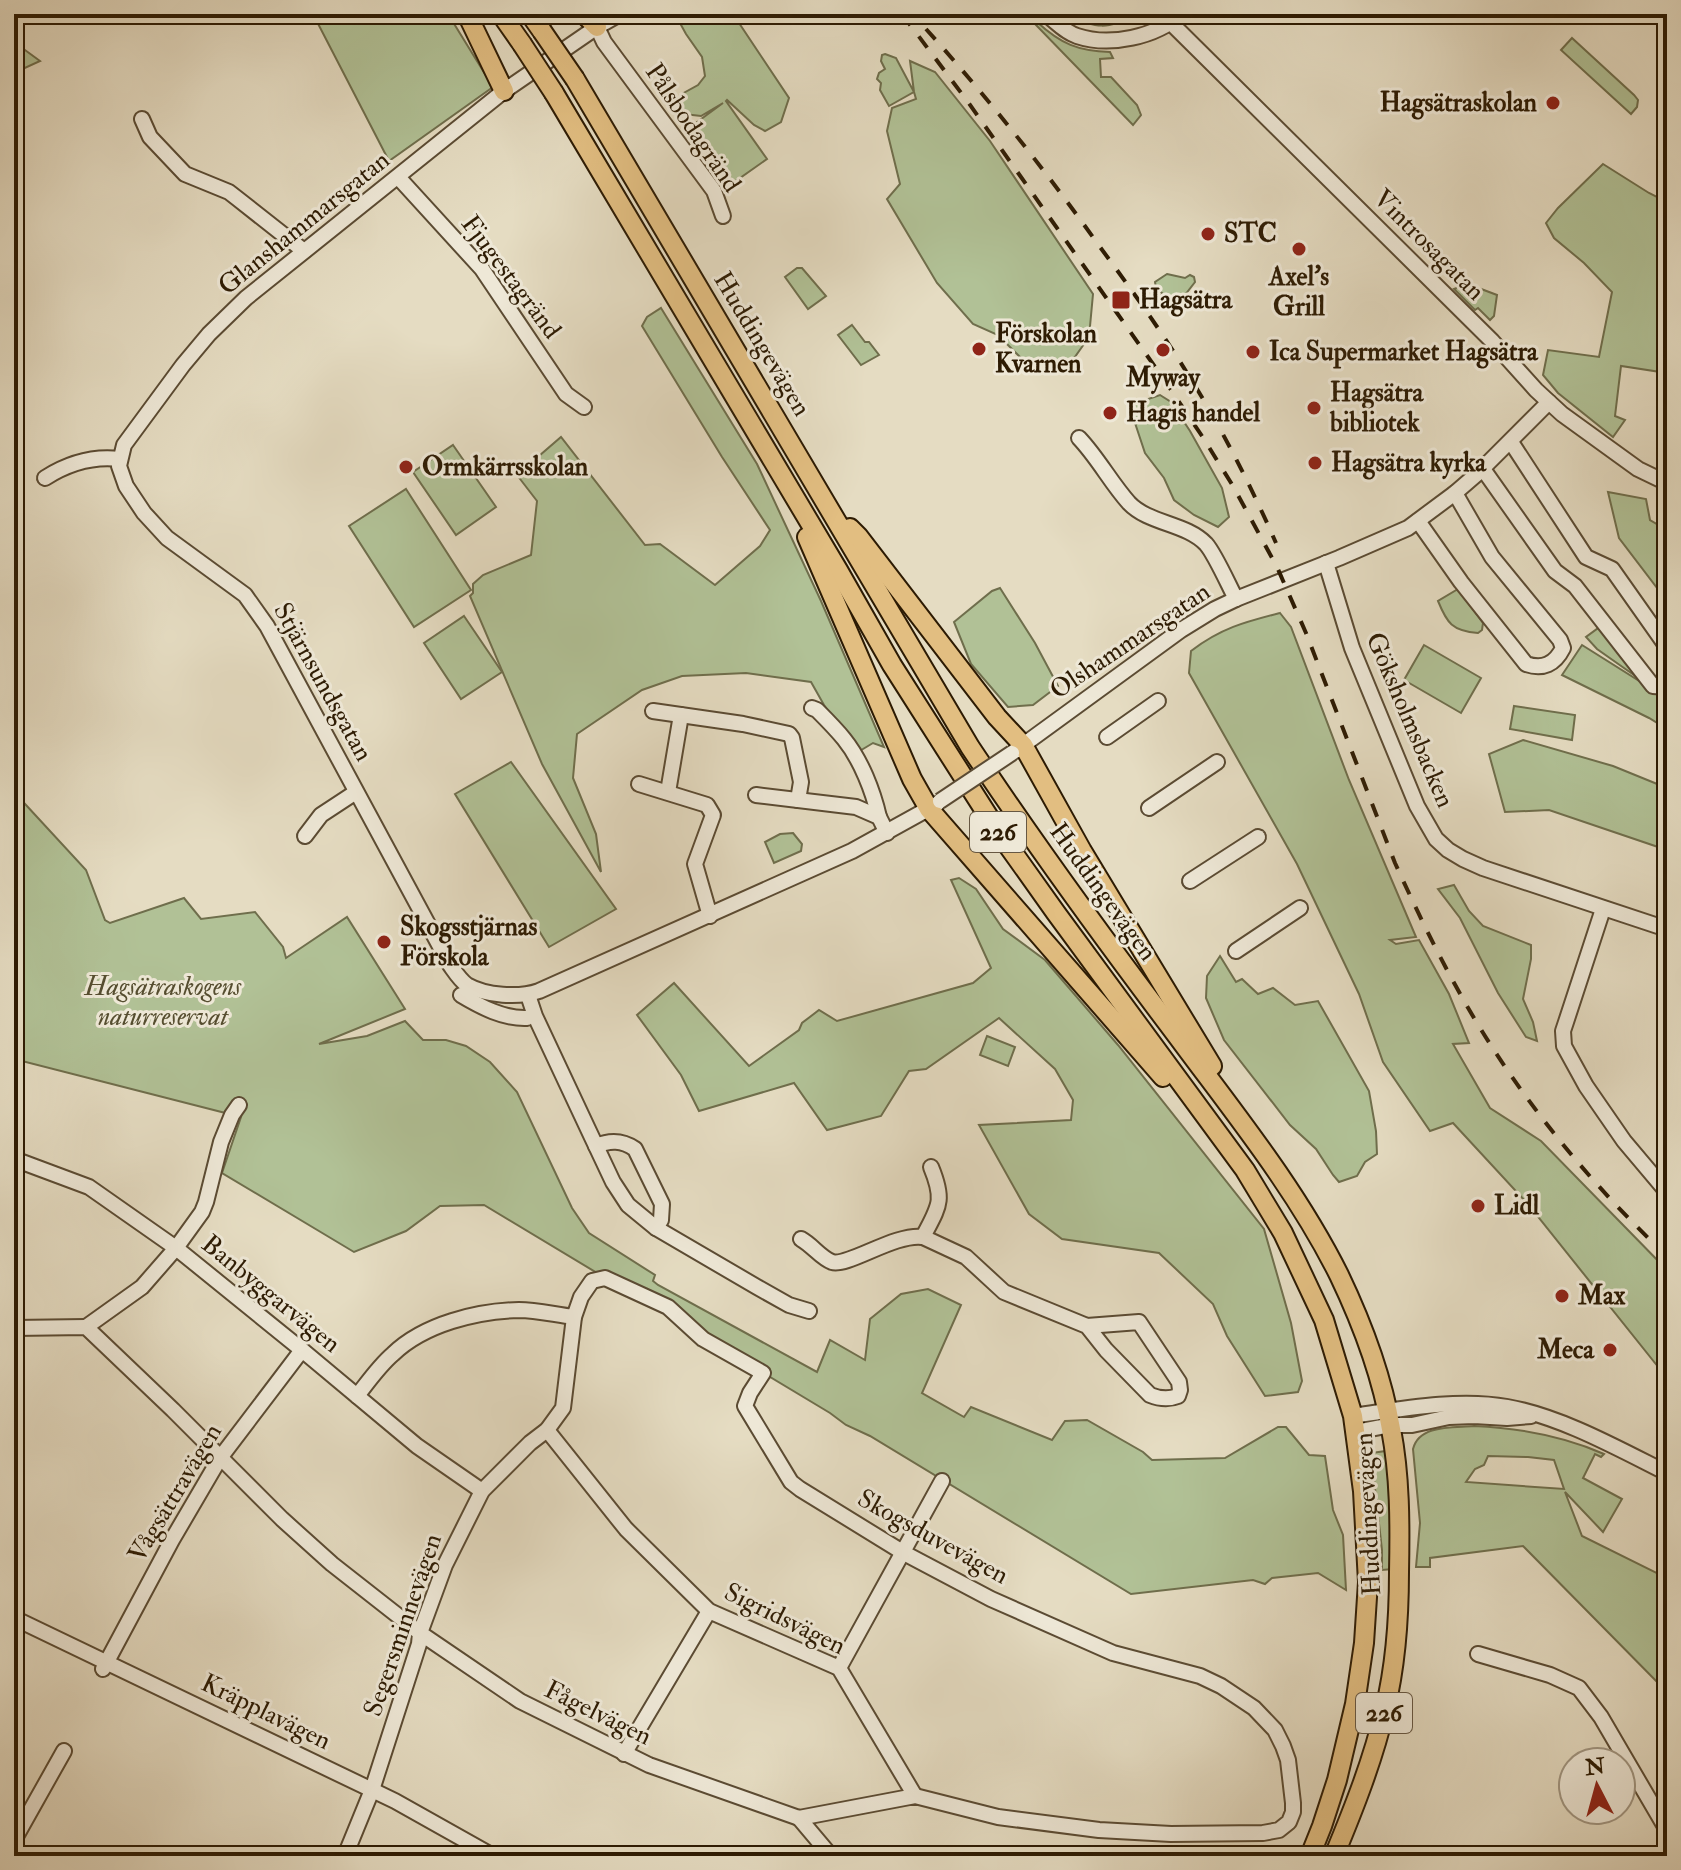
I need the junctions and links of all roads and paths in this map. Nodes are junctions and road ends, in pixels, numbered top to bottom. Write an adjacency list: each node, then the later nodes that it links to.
1 (467, 14): 8 (main road)
2 (501, 14): 22 (main road, Huddingevägen / 226, bridge)
3 (530, 14): 23 (main road, Huddingevägen / 226, bridge)
4 (620, 14): 7 (street, Glanshammarsgatan)
5 (1046, 14): 6 (street)
6 (1176, 18): 13 (street, Vintrosagatan)
7 (590, 20): 8 (street, Glanshammarsgatan); 11 (street, Pålsbodagränd)
8 (504, 91): 10 (street, Glanshammarsgatan)
9 (142, 119): 12 (street)
10 (398, 177): 12 (street, Glanshammarsgatan); 14 (street, Fjugestagränd)
11 (723, 216)
12 (304, 251): 17 (street, Glanshammarsgatan)
13 (1549, 402): 16 (street, Olshammarsgatan); 20 (street, Vintrosagatan)
14 (584, 407)
15 (1079, 438): 26 (street)
16 (1511, 442): 18 (street, Olshammarsgatan); 27 (street)
17 (119, 459): 19 (street); 37 (street, Stjärnsundsgatan)
18 (1483, 469): 21 (street, Olshammarsgatan); 28 (street)
19 (45, 478)
20 (1667, 483)
21 (1455, 493): 24 (street, Olshammarsgatan); 24 (street)
22 (794, 496): 41 (main road); 59 (main road, Huddingevägen / 226)
23 (832, 513): 34 (main road); 57 (main road, Huddingevägen / 226)
24 (1418, 521): 25 (street, Olshammarsgatan)
25 (1326, 563): 26 (street, Olshammarsgatan); 49 (street, Göksholmsbacken)
26 (1236, 599): 34 (street, Olshammarsgatan)
27 (1667, 647)
28 (1667, 687)
29 (1158, 701): 33 (street)
30 (812, 708): 43 (street)
31 (653, 711): 32 (street)
32 (681, 715): 38 (street); 40 (street)
33 (1107, 737)
34 (1018, 749): 41 (street, Olshammarsgatan, bridge); 57 (main road)
35 (1217, 762): 42 (street)
36 (639, 784): 38 (street)
37 (356, 792): 45 (street, Stjärnsundsgatan); 54 (street, Stjärnsundsgatan)
38 (668, 792): 50 (street)
39 (756, 795): 40 (street)
40 (798, 800): 43 (street)
41 (935, 805): 44 (street, Olshammarsgatan); 59 (main road)
42 (1149, 808)
43 (879, 817): 44 (street)
44 (887, 833): 50 (street, Olshammarsgatan)
45 (305, 836)
46 (1258, 837): 47 (street)
47 (1190, 881)
48 (1300, 908): 52 (street)
49 (1603, 909): 51 (street, Göksholmsbacken); 62 (street)
50 (710, 916): 54 (street, Olshammarsgatan)
51 (1667, 929)
52 (1236, 951)
53 (461, 995): 55 (street)
54 (528, 995): 58 (street)
55 (527, 1018)
56 (239, 1105): 66 (street)
57 (1231, 1107): 75 (main road, Huddingevägen / 226)
58 (596, 1146): 63 (street); 63 (street)
59 (1231, 1149): 76 (main road, Huddingevägen / 226)
60 (14, 1159): 66 (street, Banbyggarvägen)
61 (931, 1167): 64 (street)
62 (1667, 1192)
63 (656, 1228): 68 (street)
64 (923, 1237): 65 (street); 70 (street)
65 (801, 1239)
66 (176, 1248): 71 (street); 73 (street, Banbyggarvägen)
67 (581, 1297): 69 (street, Segersminnevägen); 82 (street, Skogsduvevägen)
68 (809, 1311)
69 (574, 1317): 74 (street); 77 (street, Segersminnevägen)
70 (1087, 1326): 70 (street)
71 (86, 1327): 72 (street); 78 (street, Fågelvägen)
72 (14, 1328)
73 (302, 1350): 74 (street, Banbyggarvägen); 78 (street, Vågsättravägen)
74 (357, 1396): 81 (street, Banbyggarvägen)
75 (1389, 1418): 76 (street); 79 (street); 100 (main road, Huddingevägen / 226)
76 (1354, 1424): 99 (main road, Huddingevägen / 226)
77 (547, 1430): 81 (street, Segersminnevägen); 83 (street, Sigridsvägen)
78 (220, 1458): 85 (street, Fågelvägen); 87 (street, Vågsättravägen)
79 (1667, 1473)
80 (942, 1481): 82 (street)
81 (482, 1491): 85 (street, Segersminnevägen)
82 (904, 1553): 88 (street); 92 (street, Skogsduvevägen)
83 (709, 1611): 88 (street, Sigridsvägen); 90 (street)
84 (14, 1618): 87 (street, Kräpplavägen)
85 (420, 1633): 90 (street, Fågelvägen); 91 (street, Segersminnevägen)
86 (1478, 1654): 94 (street)
87 (105, 1666): 91 (street, Kräpplavägen)
88 (839, 1668): 92 (street, Sigridsvägen)
89 (64, 1751): 95 (street)
90 (624, 1754): 93 (street, Fågelvägen)
91 (372, 1790): 96 (street, Segersminnevägen); 97 (street, Kräpplavägen)
92 (915, 1796): 93 (street)
93 (799, 1818): 98 (street)
94 (1667, 1830)
95 (14, 1840)
96 (345, 1856)
97 (493, 1856)
98 (831, 1856)
99 (1310, 1856)
100 (1334, 1856)

